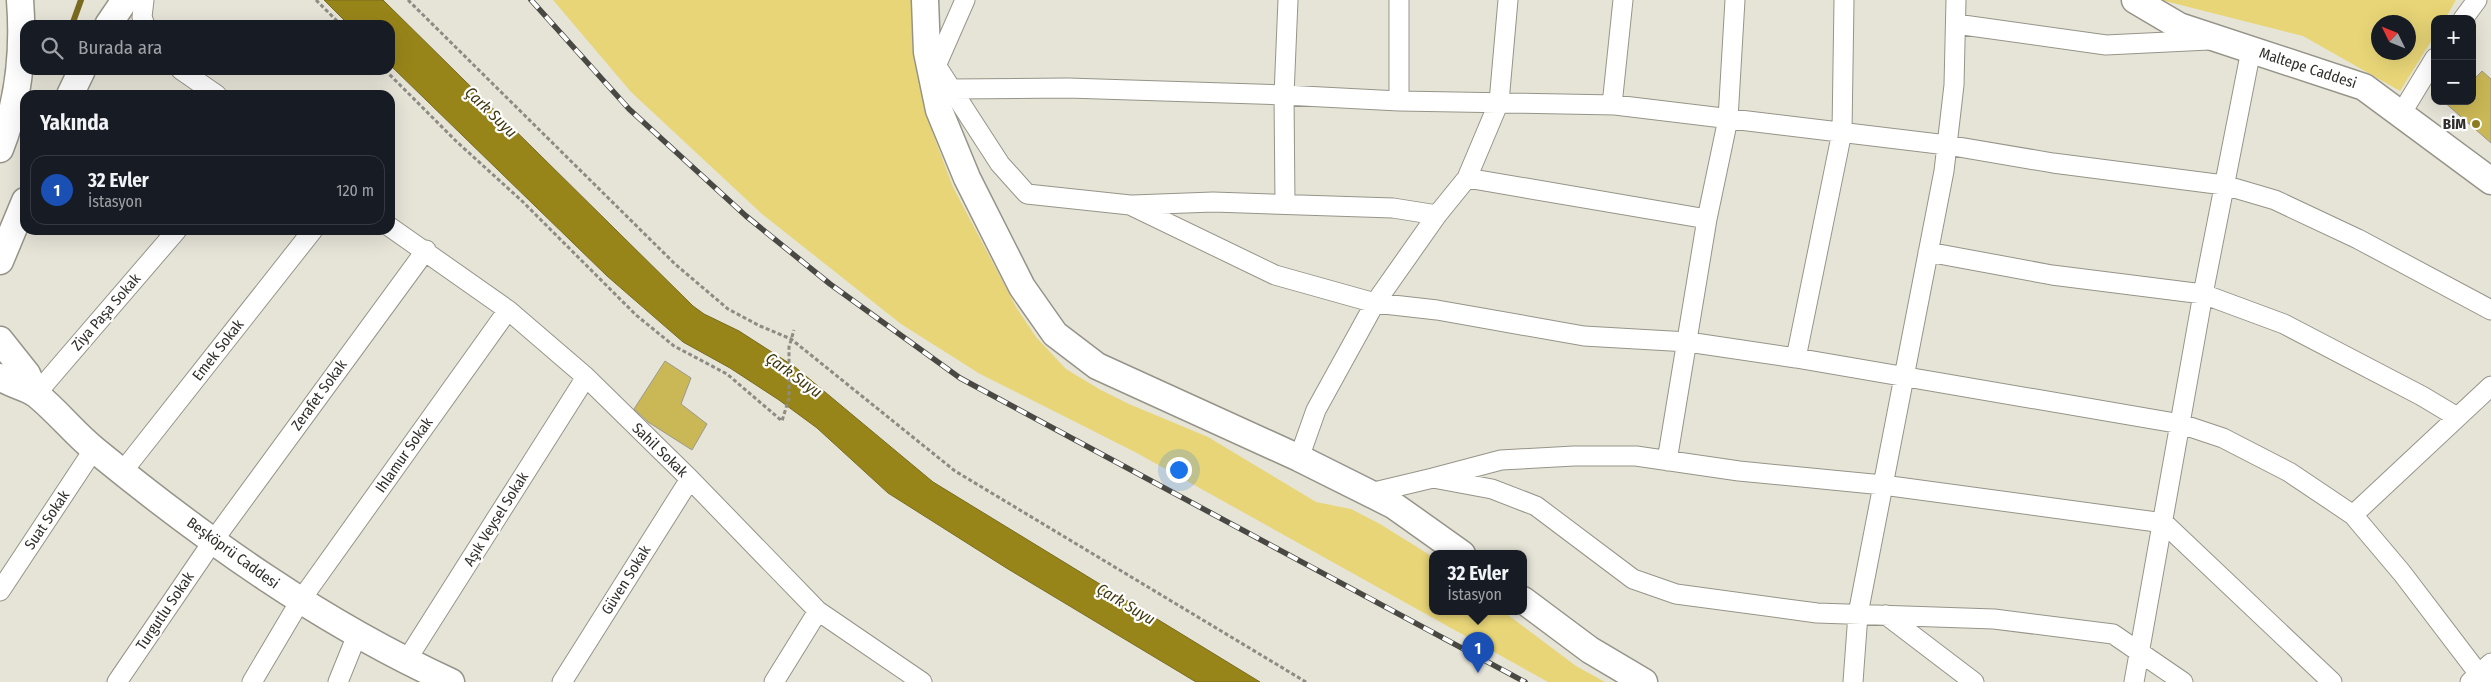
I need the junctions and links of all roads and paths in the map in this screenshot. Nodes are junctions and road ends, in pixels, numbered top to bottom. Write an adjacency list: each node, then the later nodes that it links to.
1 (20, 0): 18 (street)
2 (126, 0): 19 (street)
3 (144, 0): 20 (street)
4 (316, 0): 21 (path)
5 (408, 0): 63 (path)
6 (925, 0): 25 (street)
7 (964, 0): 25 (street)
8 (1288, 0): 34 (street)
9 (1399, 0): 35 (street)
10 (1508, 0): 36 (street)
11 (1623, 0): 37 (street)
12 (1735, 0): 39 (street)
13 (1844, 0): 40 (street)
14 (1956, 0): 22 (street)
15 (2135, 0): 23 (street, Maltepe Caddesi)
16 (2477, 0): 17 (street)
17 (2466, 15)
18 (21, 20)
19 (112, 20)
20 (143, 20)
21 (336, 20)
22 (1956, 24): 23 (street); 41 (street)
23 (2220, 39): 24 (street, Maltepe Caddesi)
24 (2251, 50): 38 (street, Maltepe Caddesi); 45 (street)
25 (932, 59): 31 (street); 74 (street)
26 (2434, 60): 38 (street)
27 (20, 70): 42 (street)
28 (80, 75): 32 (street)
29 (188, 75): 33 (street)
30 (390, 75): 63 (path)
31 (952, 88): 34 (street); 47 (street)
32 (72, 90)
33 (209, 90)
34 (1284, 95): 35 (street); 46 (street)
35 (1399, 101): 36 (street)
36 (1499, 102): 37 (street); 43 (street)
37 (1612, 105): 39 (street)
38 (2401, 114): 44 (street, Maltepe Caddesi)
39 (1728, 119): 40 (street); 50 (street)
40 (1842, 132): 41 (street); 65 (street)
41 (1947, 145): 45 (street); 55 (street)
42 (0, 149)
43 (1467, 178): 49 (street); 50 (street)
44 (2491, 181)
45 (2224, 185): 57 (street); 60 (street)
46 (1285, 204): 47 (street); 49 (street)
47 (1130, 205): 58 (street)
48 (20, 213): 56 (street)
49 (1437, 215): 58 (street)
50 (1707, 218): 64 (street)
51 (395, 229): 54 (street, Sahil Sokak)
52 (173, 235): 70 (street, Ziya Paşa Sokak)
53 (309, 235): 76 (street, Emek Sokak)
54 (426, 250): 59 (street, Sahil Sokak); 83 (street, Zerafet Sokak)
55 (1928, 252): 57 (street); 68 (street)
56 (0, 261)
57 (2203, 294): 71 (street); 72 (street)
58 (1375, 303): 64 (street); 74 (street)
59 (508, 310): 67 (street, Sahil Sokak); 86 (street, Ihlamur Sokak)
60 (2491, 310)
61 (794, 330): 63 (path)
62 (0, 340): 70 (street)
63 (791, 340): 102 (path)
64 (1688, 342): 65 (street); 75 (street)
65 (1796, 358): 68 (street)
66 (0, 377): 70 (street)
67 (586, 377): 78 (street, Sahil Sokak); 93 (street, Aşık Veysel Sokak)
68 (1903, 378): 72 (street); 79 (street)
69 (2491, 386): 71 (street)
70 (36, 394): 73 (street, Beşköprü Caddesi)
71 (2456, 417): 81 (street)
72 (2181, 424): 81 (street); 82 (street)
73 (94, 449): 76 (street, Beşköprü Caddesi); 85 (street, Suat Sokak)
74 (1299, 458): 80 (street)
75 (1667, 461): 77 (street); 79 (street)
76 (123, 471): 83 (street, Beşköprü Caddesi)
77 (1433, 478): 80 (street); 89 (street)
78 (690, 479): 88 (street, Sahil Sokak); 99 (street, Güven Sokak)
79 (1883, 485): 82 (street); 89 (street)
80 (1370, 493): 84 (street)
81 (2353, 515): 94 (street)
82 (2164, 523): 92 (street); 108 (street)
83 (214, 541): 86 (street, Beşköprü Caddesi); 95 (street, Turgutlu Sokak)
84 (1456, 550)
85 (0, 591)
86 (300, 601): 91 (street, Beşköprü Caddesi); 96 (street, Ihlamur Sokak)
87 (1527, 603): 103 (street)
88 (818, 611): 100 (street); 101 (street, Sahil Sokak)
89 (1858, 614): 90 (street); 104 (street)
90 (1886, 615): 92 (street); 105 (street)
91 (357, 635): 93 (street, Beşköprü Caddesi); 97 (street)
92 (2140, 652): 106 (street); 107 (street)
93 (406, 661): 98 (street, Beşköprü Caddesi)
94 (2481, 675)
95 (117, 682)
96 (252, 682)
97 (338, 682)
98 (451, 682)
99 (562, 682)
100 (774, 682)
101 (922, 682)
102 (1306, 682)
103 (1644, 682)
104 (1853, 682)
105 (1974, 682)
106 (2134, 682)
107 (2183, 682)
108 (2332, 682)

